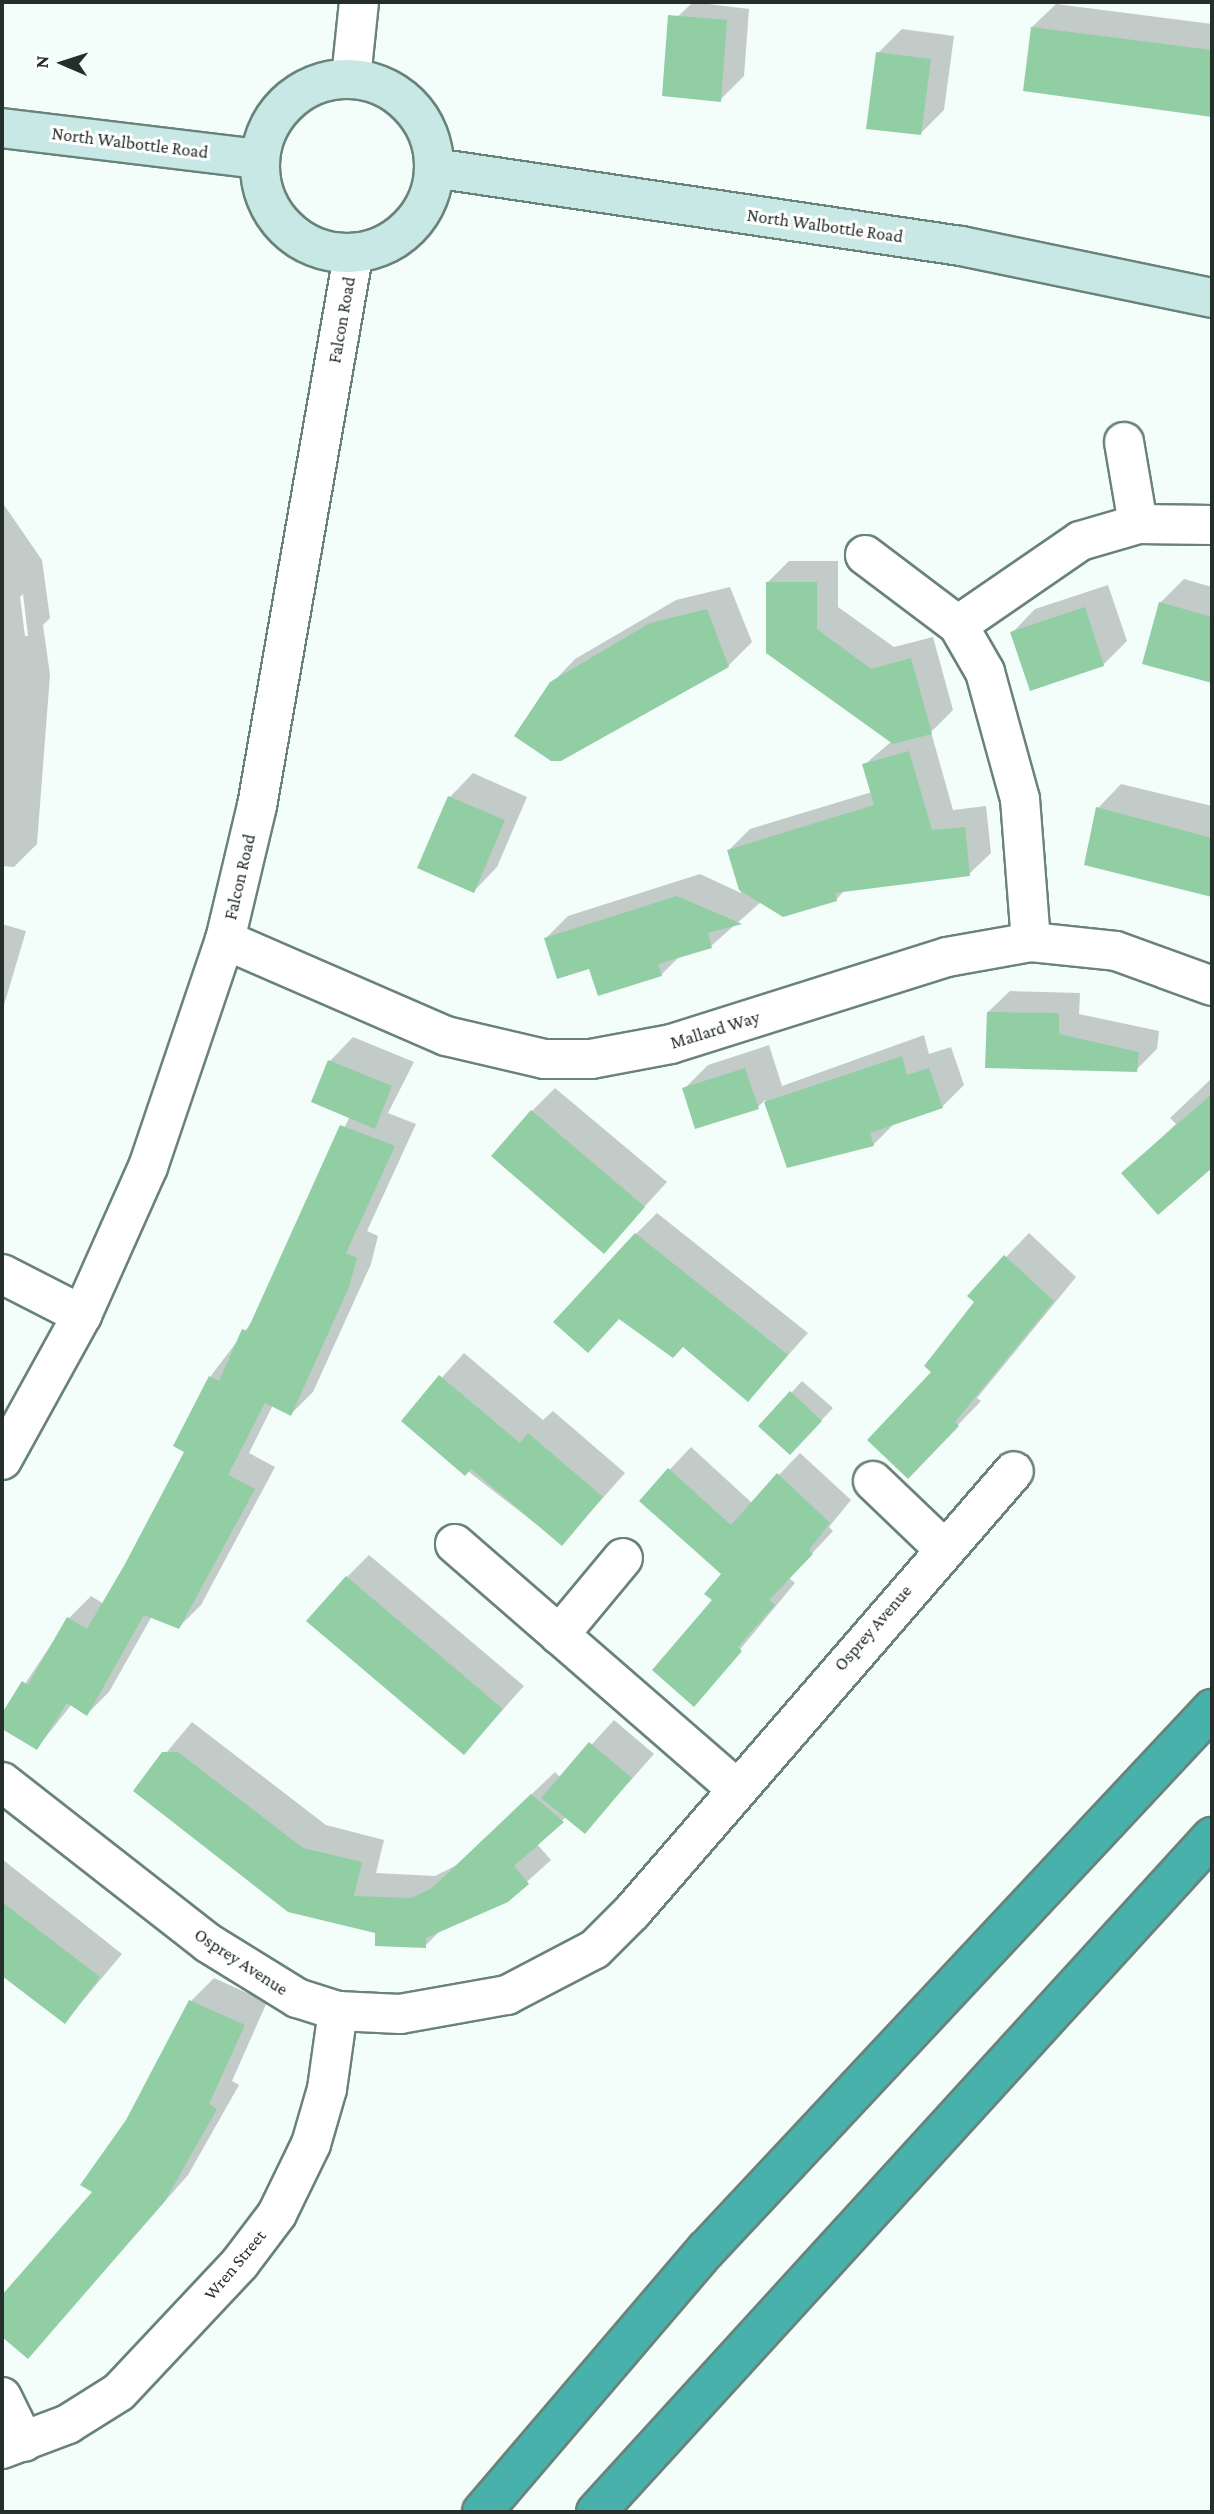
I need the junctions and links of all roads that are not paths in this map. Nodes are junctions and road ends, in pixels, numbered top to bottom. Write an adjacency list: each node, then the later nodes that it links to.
1 (359, 2): 2 (street)
2 (351, 78): 4 (street); 5 (street)
3 (2, 128): 4 (street, North Walbottle Road)
4 (259, 159): 6 (street)
5 (434, 168): 6 (street); 7 (street, North Walbottle Road)
6 (353, 256): 13 (street, Falcon Road)
7 (1212, 298)
8 (1124, 442): 9 (street)
9 (1139, 524): 10 (street); 12 (street)
10 (1212, 525)
11 (865, 555): 12 (street)
12 (957, 625): 14 (street)
13 (225, 940): 14 (street, Mallard Way); 17 (street, Falcon Road)
14 (1031, 942): 15 (street, Mallard Way)
15 (1212, 986)
16 (2, 1274): 17 (street)
17 (82, 1315): 18 (street, Falcon Road)
18 (2, 1461)
19 (1014, 1471): 22 (street, Osprey Avenue)
20 (873, 1481): 22 (street)
21 (455, 1544): 24 (street)
22 (943, 1548): 27 (street, Osprey Avenue)
23 (623, 1558): 24 (street)
24 (559, 1634): 27 (street)
25 (1212, 1709): 32 (highway)
26 (2, 1782): 29 (street, Osprey Avenue)
27 (735, 1787): 29 (street, Osprey Avenue)
28 (1212, 1837): 33 (highway)
29 (338, 2011): 31 (street, Wren Street)
30 (2, 2397): 31 (street, Wren Street)
31 (13, 2445)
32 (482, 2512)
33 (596, 2512)

